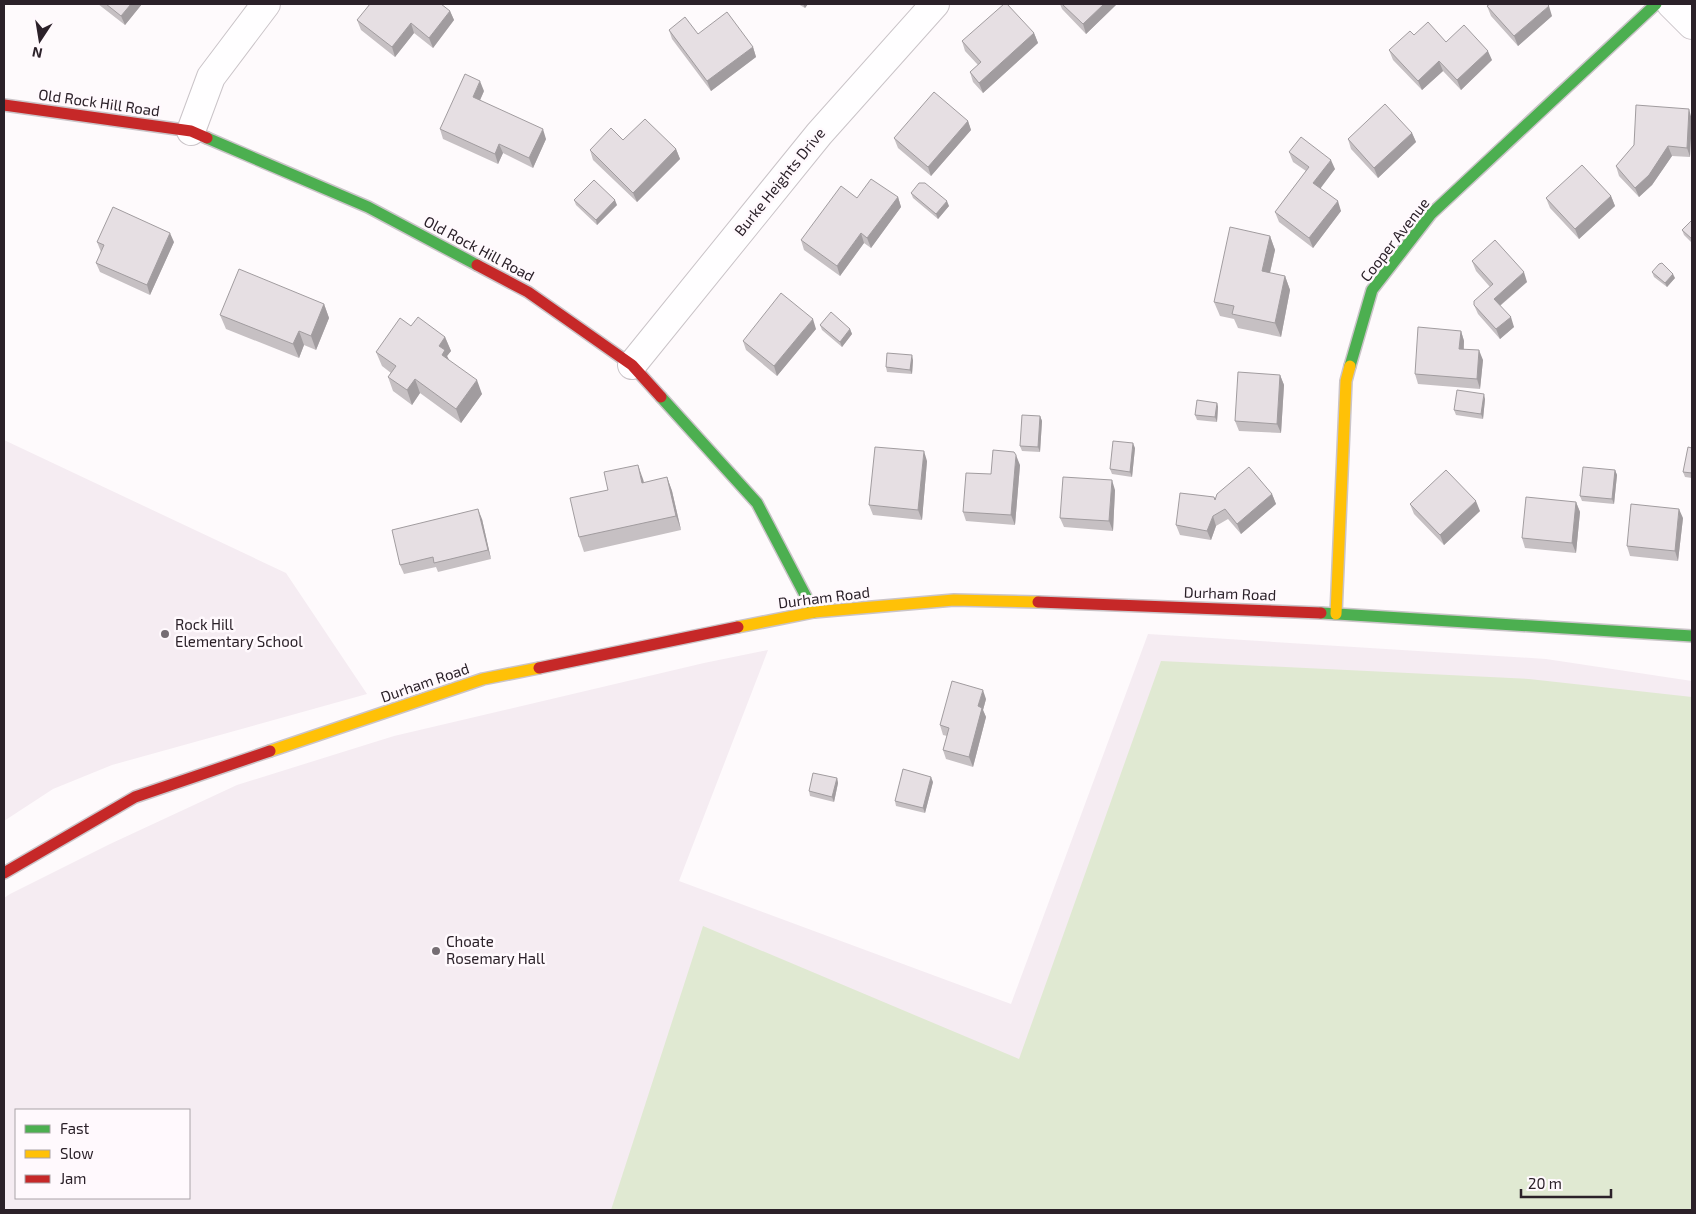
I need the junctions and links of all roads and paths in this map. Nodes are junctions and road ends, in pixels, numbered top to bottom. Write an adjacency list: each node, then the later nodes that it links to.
1 (266, 4): 7 (street)
2 (935, 4): 8 (street, Burke Heights Drive)
3 (1656, 4): 10 (main road, Cooper Avenue)
4 (1670, 4): 5 (street)
5 (1692, 25)
6 (4, 105): 7 (main road, Old Rock Hill Road)
7 (191, 131): 8 (main road, Old Rock Hill Road)
8 (632, 365): 9 (main road, Old Rock Hill Road)
9 (814, 612): 10 (main road, Durham Road); 12 (main road, Durham Road)
10 (1336, 614): 11 (main road, Durham Road)
11 (1692, 636)
12 (4, 873)

